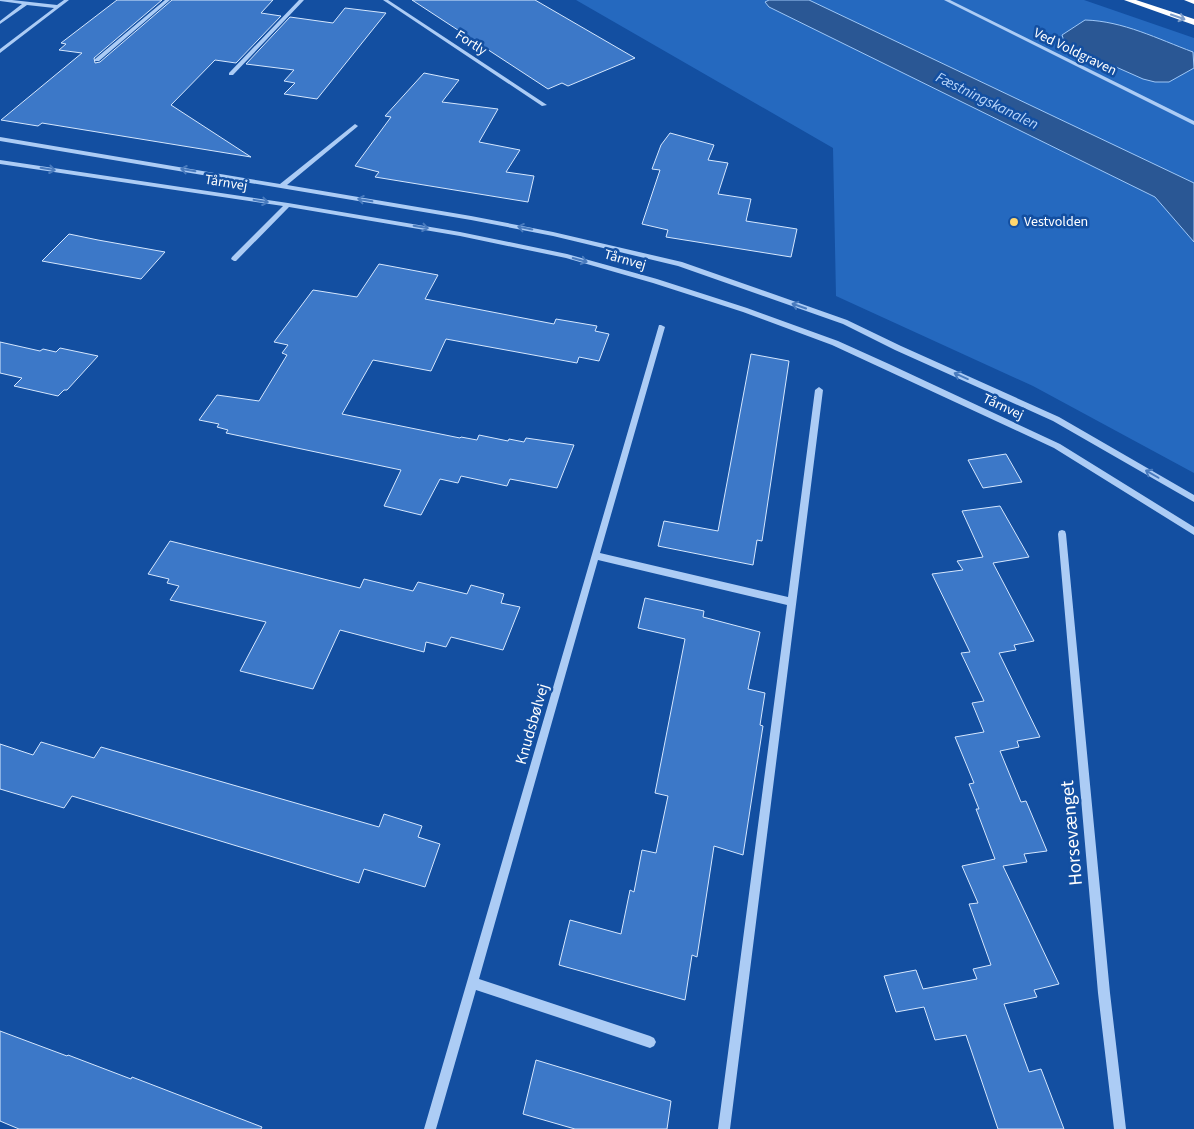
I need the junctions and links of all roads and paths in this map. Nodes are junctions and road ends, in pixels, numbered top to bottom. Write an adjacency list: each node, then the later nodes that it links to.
1 (0, 0): 10 (street)
2 (67, 0): 11 (street)
3 (168, 0): 15 (street)
4 (302, 0): 16 (street)
5 (385, 0): 17 (street, Fortly)
6 (946, 0): 18 (street, Ved Voldgraven)
7 (1128, 0): 12 (highway, one-way to 12)
8 (1188, 0): 9 (highway)
9 (1194, 2)
10 (26, 3): 11 (street); 13 (street)
11 (58, 7): 14 (street)
12 (1194, 22)
13 (0, 23)
14 (0, 51)
15 (97, 60)
16 (231, 74)
17 (544, 105)
18 (1194, 123)
19 (355, 126): 22 (lane)
20 (0, 139): 22 (street, Tårnvej, one-way to 20)
21 (0, 162): 23 (street, Tårnvej, one-way to 23)
22 (282, 186): 27 (street, Tårnvej, one-way to 22)
23 (288, 205): 24 (street); 28 (street, Tårnvej, one-way to 28)
24 (234, 259)
25 (661, 328): 30 (street, Knudsbølvej)
26 (819, 390): 31 (street)
27 (1194, 498)
28 (1194, 531)
29 (1062, 534): 36 (street, Horsevænget)
30 (596, 556): 31 (street); 32 (street, Knudsbølvej)
31 (791, 602): 35 (street)
32 (472, 983): 33 (street); 34 (street, Knudsbølvej)
33 (650, 1042)
34 (430, 1129)
35 (724, 1129)
36 (1120, 1129)

